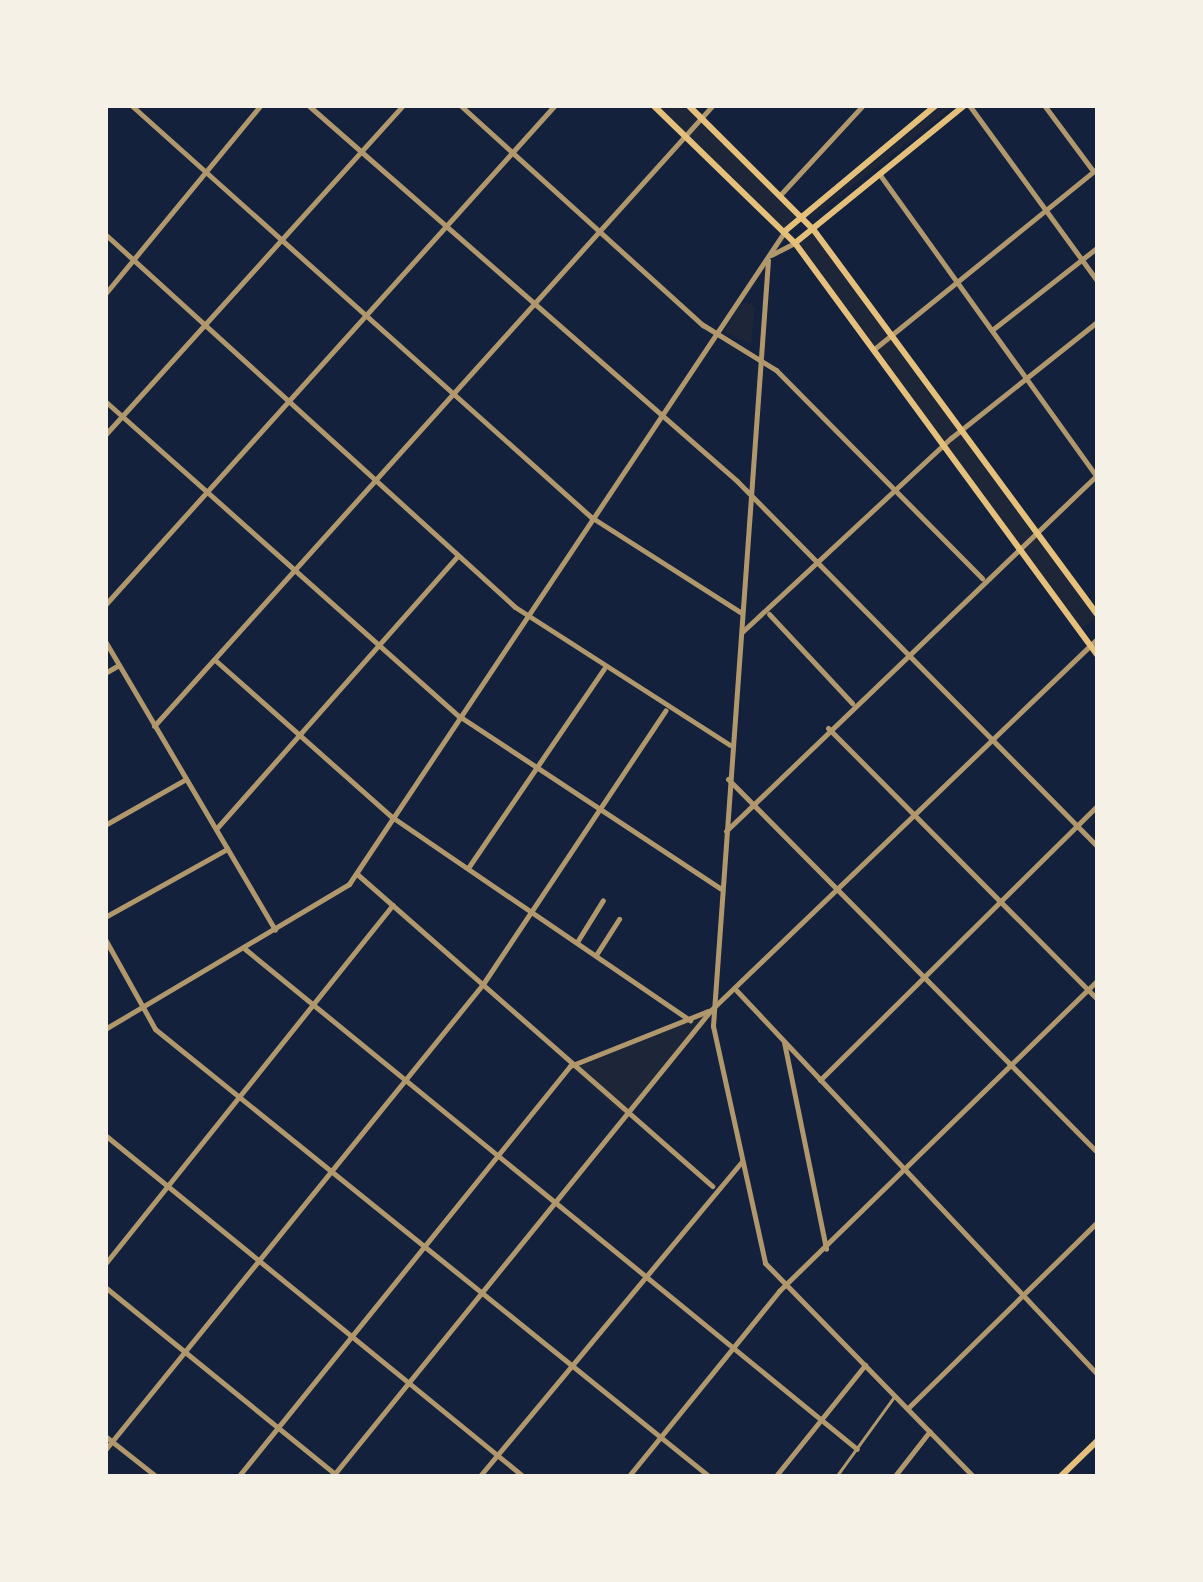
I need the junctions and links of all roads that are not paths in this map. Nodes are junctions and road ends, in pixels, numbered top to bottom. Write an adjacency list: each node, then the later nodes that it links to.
1 (130, 105): 19 (street)
2 (261, 105): 19 (street)
3 (308, 105): 16 (street)
4 (403, 105): 16 (street)
5 (460, 105): 17 (street)
6 (556, 105): 17 (street)
7 (652, 105): 15 (main road)
8 (688, 105): 14 (main road)
9 (713, 105): 14 (street)
10 (863, 105): 21 (street)
11 (936, 105): 23 (main road)
12 (967, 105): 20 (main road); 22 (street)
13 (1044, 105): 18 (street)
14 (702, 118): 15 (street); 21 (main road)
15 (684, 135): 26 (street); 27 (main road)
16 (361, 150): 24 (street); 29 (street)
17 (514, 152): 24 (street); 26 (street)
18 (1096, 170): 22 (street)
19 (205, 172): 29 (street); 33 (street)
20 (880, 175): 25 (main road); 35 (street)
21 (782, 194): 23 (main road)
22 (1046, 209): 34 (street); 35 (street)
23 (802, 215): 25 (main road); 27 (main road)
24 (447, 229): 38 (street); 39 (street)
25 (813, 229): 30 (main road); 44 (main road)
26 (598, 230): 38 (street); 43 (street)
27 (785, 230): 30 (main road); 32 (street)
28 (105, 234): 33 (street)
29 (281, 240): 39 (street); 41 (street)
30 (795, 243): 32 (street); 45 (main road)
31 (1098, 247): 34 (street)
32 (770, 258): 43 (street); 46 (street)
33 (133, 259): 37 (street); 41 (street)
34 (1082, 260): 36 (street); 42 (street)
35 (958, 282): 42 (street); 44 (street)
36 (1098, 282)
37 (105, 294)
38 (529, 306): 48 (street); 52 (street)
39 (365, 317): 48 (street); 50 (street)
40 (1098, 321): 47 (street)
41 (201, 327): 50 (street); 51 (street)
42 (992, 330): 47 (street)
43 (714, 334): 46 (street); 52 (street)
44 (891, 335): 45 (street); 53 (main road)
45 (873, 350): 55 (main road)
46 (760, 358): 58 (street); 59 (street)
47 (1026, 380): 53 (street); 56 (street)
48 (451, 394): 57 (street); 61 (street)
49 (105, 401): 51 (street)
50 (286, 406): 57 (street); 60 (street)
51 (122, 416): 54 (street); 60 (street)
52 (658, 418): 59 (street); 61 (street)
53 (961, 430): 55 (street); 62 (main road)
54 (105, 435)
55 (942, 446): 58 (street); 63 (main road)
56 (1097, 476): 62 (street)
57 (372, 480): 64 (street); 66 (street)
58 (894, 489): 65 (street); 67 (street)
59 (749, 493): 65 (street); 69 (street)
60 (208, 494): 66 (street); 68 (street)
61 (591, 516): 69 (street); 71 (street)
62 (1033, 529): 63 (street); 72 (main road)
63 (1016, 547): 67 (street); 77 (main road)
64 (457, 557): 71 (street); 76 (street)
65 (820, 565): 70 (street); 78 (street)
66 (292, 570): 76 (street); 80 (street)
67 (982, 578): 78 (street)
68 (105, 606)
69 (740, 612): 73 (street)
70 (769, 614): 73 (street); 84 (street)
71 (525, 615): 82 (street); 86 (street)
72 (1098, 616)
73 (739, 632): 91 (street)
74 (1098, 638): 77 (street)
75 (105, 641): 81 (street)
76 (377, 646): 86 (street); 89 (street)
77 (1090, 646): 79 (main road); 90 (street)
78 (907, 652): 84 (street); 90 (street)
79 (1098, 656)
80 (214, 659): 87 (street); 89 (street)
81 (119, 665): 83 (street); 87 (street)
82 (604, 669): 85 (street); 92 (street)
83 (105, 673)
84 (852, 704): 88 (street)
85 (666, 710): 91 (street); 97 (street)
86 (458, 716): 92 (street); 99 (street)
87 (154, 726): 93 (street)
88 (828, 728): 95 (street); 98 (street)
89 (298, 734): 99 (street); 102 (street)
90 (993, 739): 98 (street); 101 (street)
91 (730, 745): 94 (street)
92 (534, 770): 97 (street); 106 (street)
93 (186, 779): 100 (street); 102 (street)
94 (728, 779): 95 (street); 103 (street)
95 (755, 804): 103 (street); 109 (street)
96 (1098, 804): 101 (street)
97 (597, 811): 108 (street); 113 (street)
98 (915, 813): 109 (street); 111 (street)
99 (392, 817): 106 (street); 107 (street)
100 (105, 825)
101 (1077, 825): 104 (street); 111 (street)
102 (216, 829): 105 (street)
103 (725, 831): 108 (street)
104 (1098, 846)
105 (228, 849): 114 (street); 116 (street)
106 (468, 868): 113 (street)
107 (357, 874): 112 (street); 116 (street)
108 (720, 888): 129 (street)
109 (836, 889): 121 (street); 124 (street)
110 (603, 900): 118 (street)
111 (1001, 900): 121 (street); 125 (street)
112 (393, 905): 123 (street); 128 (street)
113 (533, 912): 118 (street); 123 (street)
114 (105, 918)
115 (619, 918): 120 (street)
116 (276, 930): 119 (street)
117 (105, 939): 127 (street)
118 (578, 942): 120 (street)
119 (245, 949): 127 (street); 128 (street)
120 (596, 956): 130 (street)
121 (925, 976): 134 (street); 135 (street)
122 (1098, 980): 125 (street)
123 (483, 984): 133 (street); 136 (street)
124 (736, 990): 129 (street); 132 (street)
125 (1088, 990): 126 (street); 134 (street)
126 (1098, 1000)
127 (144, 1009): 131 (street); 137 (street)
128 (311, 1010): 136 (street); 137 (street)
129 (711, 1010): 130 (street); 138 (street); 142 (street)
130 (690, 1020): 133 (street)
131 (105, 1030)
132 (784, 1042): 135 (street); 150 (street)
133 (570, 1066): 138 (street); 141 (street)
134 (1013, 1066): 140 (street); 143 (street)
135 (820, 1080): 143 (street)
136 (402, 1084): 141 (street); 144 (street)
137 (238, 1099): 144 (street); 145 (street)
138 (623, 1115): 146 (street); 147 (street)
139 (105, 1135): 145 (street)
140 (1098, 1153)
141 (496, 1160): 147 (street); 149 (street)
142 (742, 1161): 146 (street); 154 (street)
143 (905, 1172): 150 (street); 157 (street)
144 (331, 1173): 149 (street); 151 (street)
145 (167, 1185): 151 (street); 152 (street)
146 (712, 1186): 153 (street)
147 (551, 1203): 153 (street); 156 (street)
148 (1098, 1221): 157 (street)
149 (423, 1247): 156 (street); 158 (street)
150 (826, 1249): 154 (street)
151 (259, 1262): 158 (street); 160 (street)
152 (105, 1264)
153 (641, 1275): 159 (street); 161 (street)
154 (786, 1286): 159 (street); 162 (street)
155 (105, 1287): 160 (street)
156 (479, 1292): 161 (street); 164 (street)
157 (1023, 1296): 163 (street); 166 (street)
158 (352, 1336): 164 (street); 168 (street)
159 (732, 1350): 167 (street); 171 (street)
160 (186, 1353): 168 (street); 173 (street)
161 (569, 1364): 171 (street); 176 (street)
162 (865, 1365): 165 (street); 167 (street)
163 (1098, 1375)
164 (409, 1382): 176 (street); 177 (street)
165 (895, 1395): 166 (street); 174 (lane)
166 (908, 1408): 169 (street)
167 (821, 1420): 174 (street); 184 (street)
168 (279, 1428): 177 (street); 179 (street)
169 (930, 1431): 186 (street); 187 (street)
170 (105, 1436): 173 (street)
171 (660, 1436): 182 (street); 183 (street)
172 (1098, 1440): 188 (main road)
173 (112, 1442): 175 (street); 178 (street)
174 (858, 1449): 185 (lane)
175 (105, 1450)
176 (496, 1455): 180 (street); 181 (street)
177 (335, 1476)
178 (156, 1477)
179 (238, 1477)
180 (479, 1477)
181 (524, 1477)
182 (628, 1477)
183 (710, 1477)
184 (775, 1477)
185 (836, 1477)
186 (894, 1477)
187 (974, 1477)
188 (1060, 1477)

